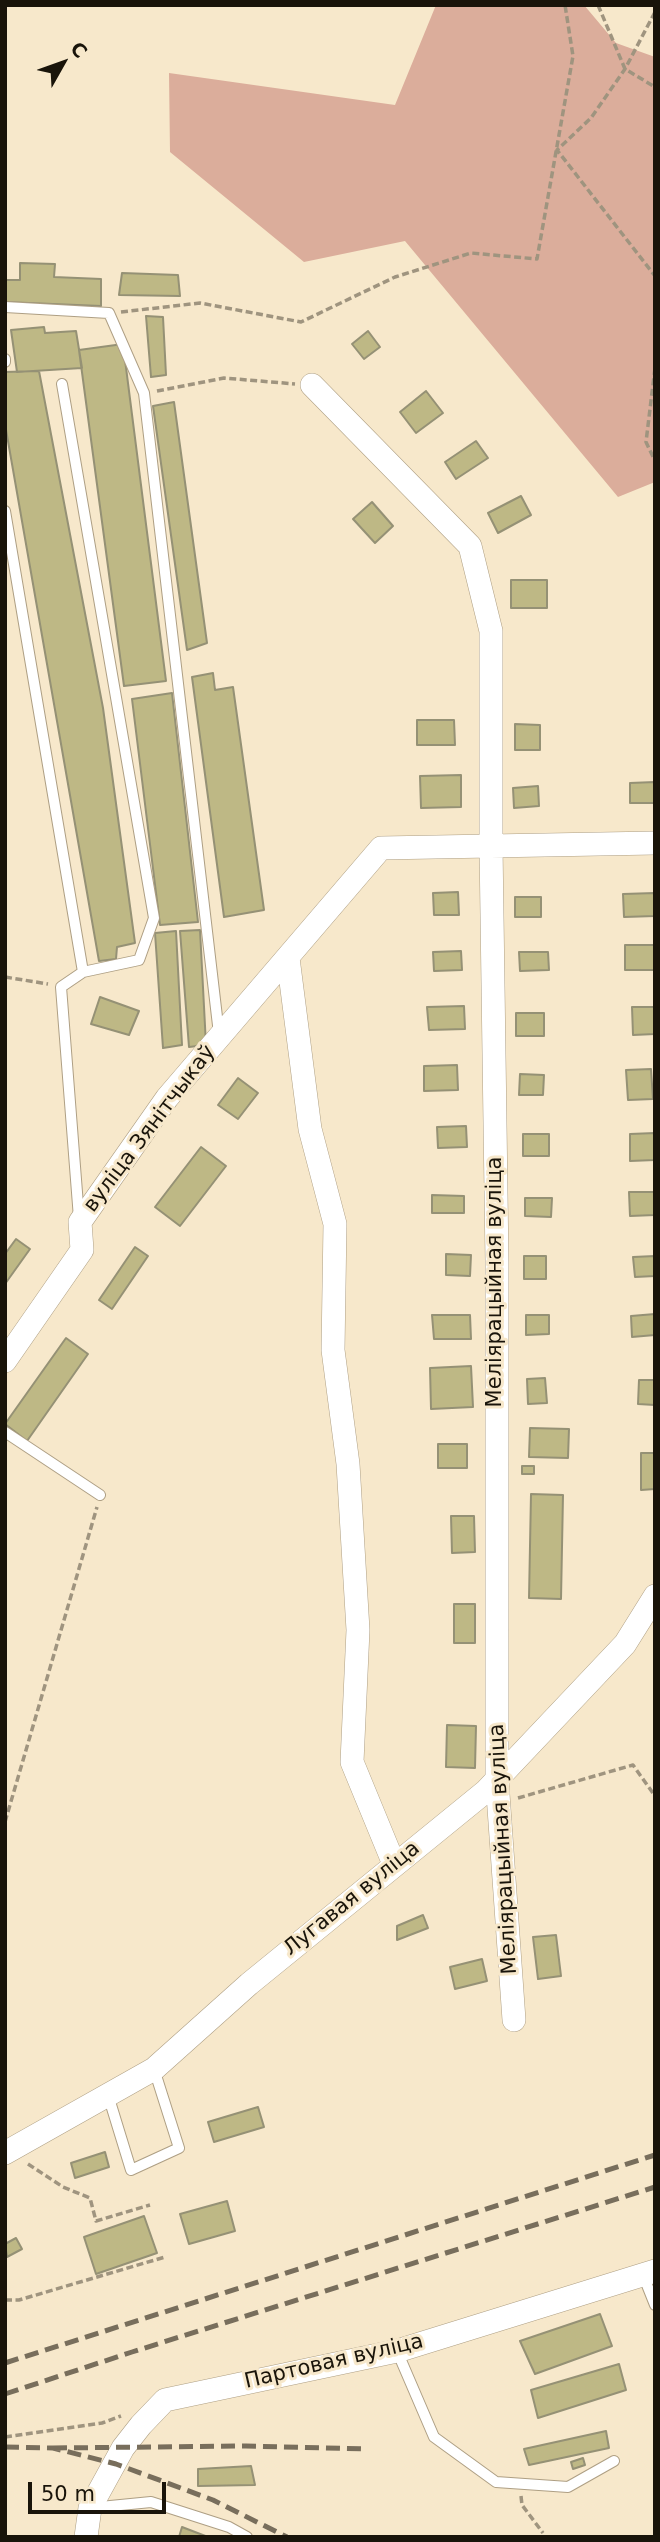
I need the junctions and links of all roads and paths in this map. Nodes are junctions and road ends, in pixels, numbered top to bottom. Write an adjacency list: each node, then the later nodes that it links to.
1 (565, 5): 6 (path)
2 (598, 5): 4 (path)
3 (655, 12): 4 (path)
4 (625, 69): 5 (path); 6 (path)
5 (655, 87)
6 (557, 150): 7 (path); 9 (path)
7 (655, 276)
8 (5, 307): 9 (lane)
9 (109, 313): 13 (lane)
10 (655, 368): 14 (path)
11 (62, 384): 19 (lane)
12 (312, 385): 13 (path); 17 (street, Меліярацыйная вуліца)
13 (144, 393): 22 (lane)
14 (655, 461)
15 (5, 511): 19 (lane)
16 (655, 843): 17 (street)
17 (491, 846): 18 (street, вуліца Зянітчыкаў); 28 (street, Меліярацыйная вуліца)
18 (288, 958): 22 (street, вуліца Зянітчыкаў); 32 (street)
19 (83, 972): 21 (lane)
20 (5, 977): 21 (path)
21 (61, 987): 23 (lane)
22 (220, 1037): 23 (street, вуліца Зянітчыкаў)
23 (80, 1222): 24 (street, вуліца Зянітчыкаў)
24 (5, 1361)
25 (5, 1432): 26 (lane)
26 (100, 1495): 31 (path)
27 (655, 1596): 28 (street, Лугавая вуліца)
28 (497, 1780): 30 (street, Меліярацыйная вуліца); 32 (street, Лугавая вуліца)
29 (655, 1796): 30 (path)
30 (499, 1803): 33 (street, Меліярацыйная вуліца)
31 (5, 1822)
32 (394, 1864): 34 (street, Лугавая вуліца)
33 (514, 2020)
34 (154, 2069): 35 (street, Лугавая вуліца); 35 (lane)
35 (108, 2095): 36 (street, Лугавая вуліца)
36 (7, 2152): 37 (path)
37 (150, 2205)
38 (165, 2257): 40 (path)
39 (649, 2273): 41 (lane); 42 (street, Партовая вуліца)
40 (5, 2300)
41 (655, 2305)
42 (397, 2351): 46 (lane); 47 (street, Партовая вуліца)
43 (127, 2414): 44 (path)
44 (5, 2437)
45 (614, 2461): 46 (lane)
46 (520, 2484): 48 (path)
47 (90, 2508): 49 (street, Партовая вуліца); 50 (lane)
48 (543, 2533)
49 (86, 2537)
50 (247, 2537)

